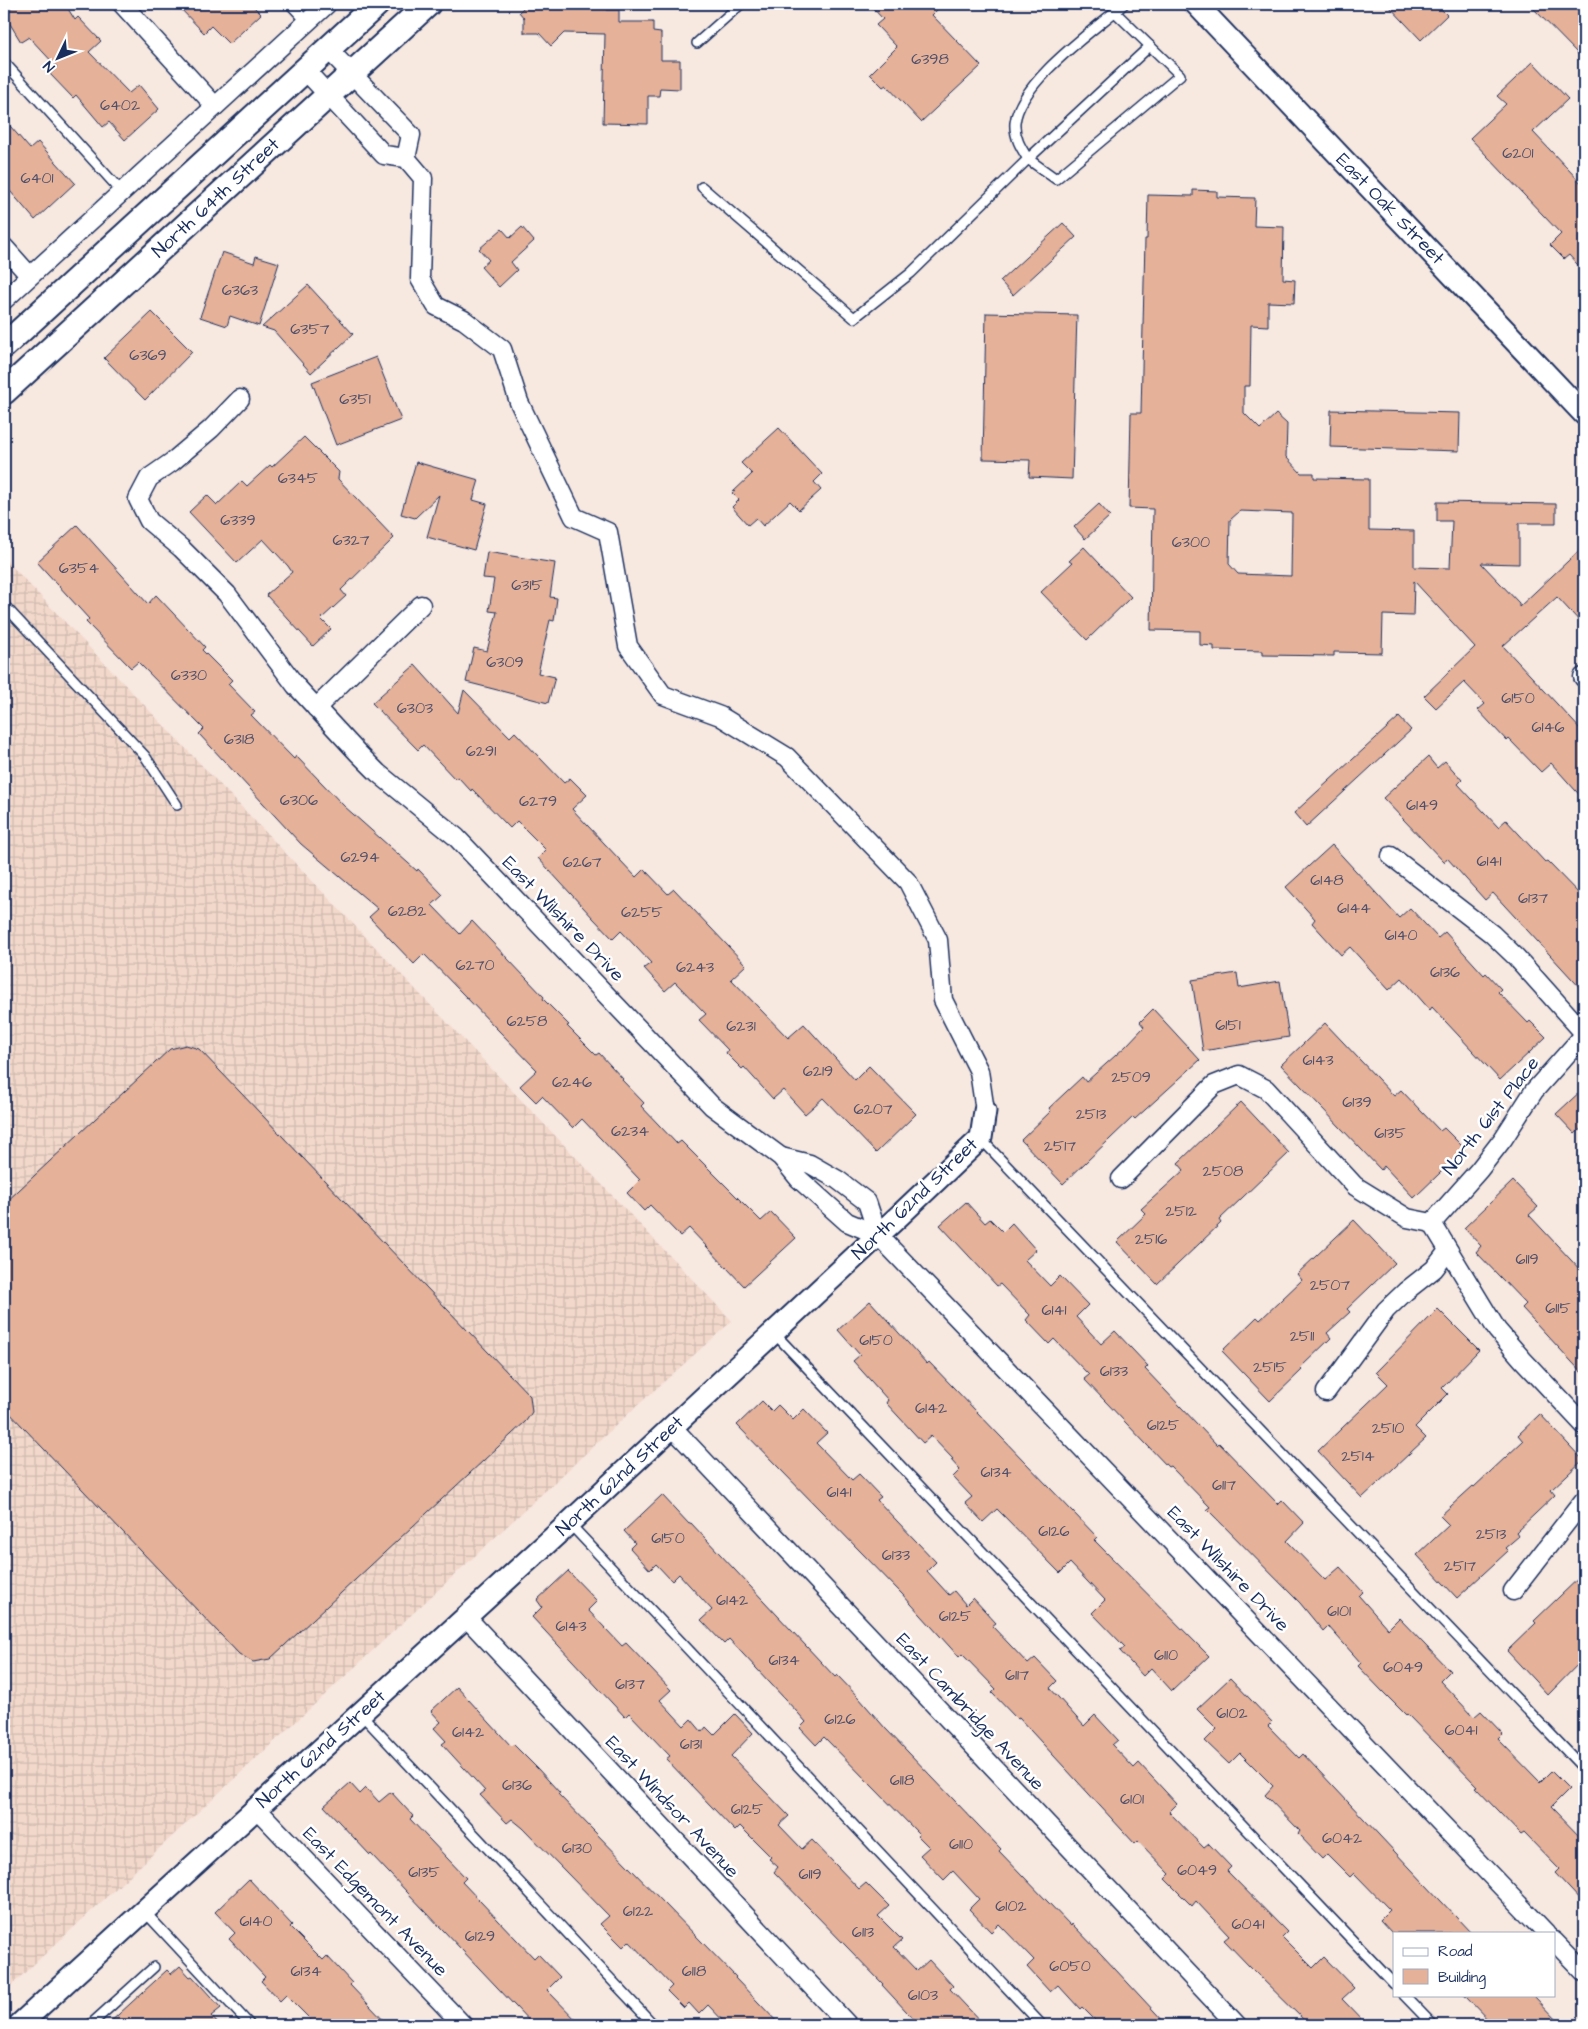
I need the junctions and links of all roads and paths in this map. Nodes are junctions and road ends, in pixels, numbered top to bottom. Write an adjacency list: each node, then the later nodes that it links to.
1 (122, 4): 18 (street)
2 (290, 4): 10 (lane)
3 (327, 4): 10 (street)
4 (377, 4): 13 (main road, North 64th Street)
5 (428, 4): 16 (main road, North 64th Street)
6 (741, 4): 11 (lane)
7 (1124, 4): 9 (lane)
8 (1196, 4): 29 (street, East Oak Street)
9 (1115, 12): 12 (lane); 20 (lane)
10 (307, 22): 18 (street)
11 (697, 43)
12 (1150, 46): 20 (lane); 20 (lane)
13 (328, 49): 15 (main road, North 64th Street); 16 (street)
14 (4, 62): 22 (lane)
15 (305, 70): 17 (street); 26 (main road, North 64th Street)
16 (352, 73): 17 (main road, North 64th Street); 19 (street)
17 (328, 95): 19 (street); 27 (main road, North 64th Street)
18 (215, 106): 22 (street)
19 (406, 158): 36 (street, North 62nd Street)
20 (1028, 159): 21 (lane)
21 (702, 187)
22 (121, 191): 24 (street)
23 (4, 247): 24 (street)
24 (29, 275): 25 (street)
25 (4, 300)
26 (4, 346)
27 (4, 392)
28 (240, 399): 32 (street, East Wilshire Drive)
29 (1584, 414)
30 (4, 605): 33 (lane)
31 (421, 605): 32 (street)
32 (316, 708): 38 (street, East Wilshire Drive)
33 (177, 805)
34 (1391, 856): 35 (street)
35 (1584, 1034): 40 (street, North 61st Place)
36 (985, 1111): 37 (street, North 62nd Street)
37 (980, 1138): 41 (street, North 62nd Street); 52 (lane)
38 (781, 1157): 41 (street, East Wilshire Drive); 41 (street, East Wilshire Drive)
39 (1121, 1179): 40 (street)
40 (1432, 1223): 42 (street)
41 (878, 1235): 43 (street, North 62nd Street); 55 (street, East Wilshire Drive)
42 (1448, 1251): 44 (street); 45 (street)
43 (774, 1333): 46 (street, North 62nd Street); 59 (lane)
44 (1326, 1392)
45 (1584, 1424)
46 (672, 1427): 48 (street, North 62nd Street); 68 (street, East Cambridge Avenue)
47 (1584, 1500): 49 (street)
48 (569, 1523): 50 (street, North 62nd Street); 67 (lane)
49 (1513, 1591)
50 (466, 1617): 51 (street, North 62nd Street); 66 (street, East Windsor Avenue)
51 (361, 1713): 53 (street, North 62nd Street); 65 (lane)
52 (1584, 1769)
53 (256, 1808): 54 (street, North 62nd Street); 64 (street, East Edgemont Avenue)
54 (144, 1911): 61 (street, North 62nd Street); 63 (lane)
55 (1545, 1932)
56 (1556, 1943): 58 (street)
57 (154, 1967): 62 (lane)
58 (1584, 1972)
59 (1393, 1983)
60 (1405, 1996): 69 (lane)
61 (19, 2025)
62 (90, 2025)
63 (250, 2025)
64 (463, 2025)
65 (654, 2025)
66 (848, 2025)
67 (1042, 2025)
68 (1237, 2025)
69 (1433, 2025)

